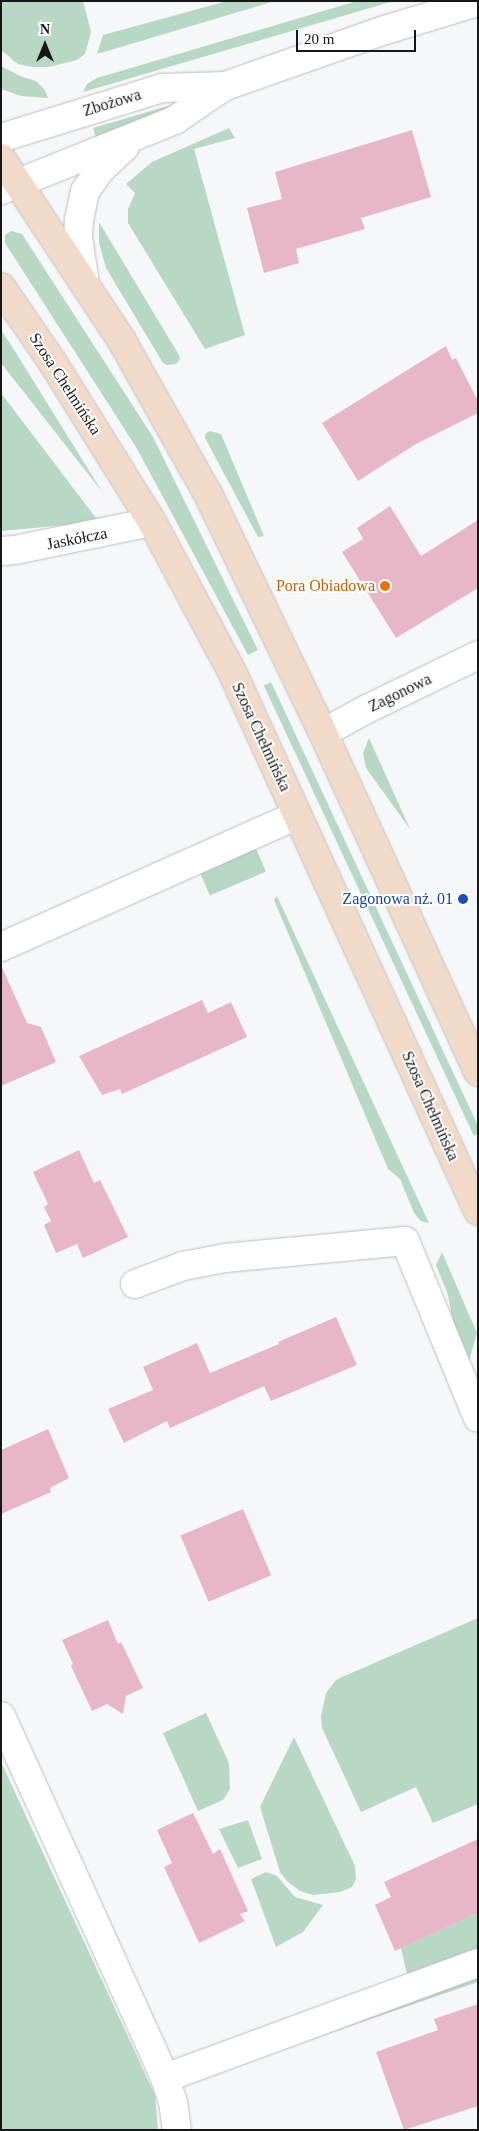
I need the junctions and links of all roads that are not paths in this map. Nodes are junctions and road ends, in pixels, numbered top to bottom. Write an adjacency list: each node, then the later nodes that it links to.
1 (478, 2): 2 (street, Zbożowa)
2 (225, 86): 3 (street, Zbożowa); 4 (street, Zbożowa)
3 (144, 134): 6 (street, Zbożowa); 7 (street, Zbożowa)
4 (1, 138)
5 (1, 158): 6 (main road)
6 (10, 187): 7 (main road)
7 (85, 284): 12 (main road)
8 (1, 287): 9 (main road, Szosa Chełmińska)
9 (152, 522): 10 (street, Jaskółcza); 13 (main road, Szosa Chełmińska)
10 (1, 551)
11 (478, 655): 12 (street, Zagonowa)
12 (323, 733): 15 (main road)
13 (297, 815): 14 (street); 16 (main road, Szosa Chełmińska)
14 (1, 947)
15 (478, 1072)
16 (478, 1211)
17 (135, 1284): 18 (street)
18 (478, 1418)
19 (1, 1716): 21 (street)
20 (478, 1963): 21 (street)
21 (165, 2078): 22 (street)
22 (177, 2130)

